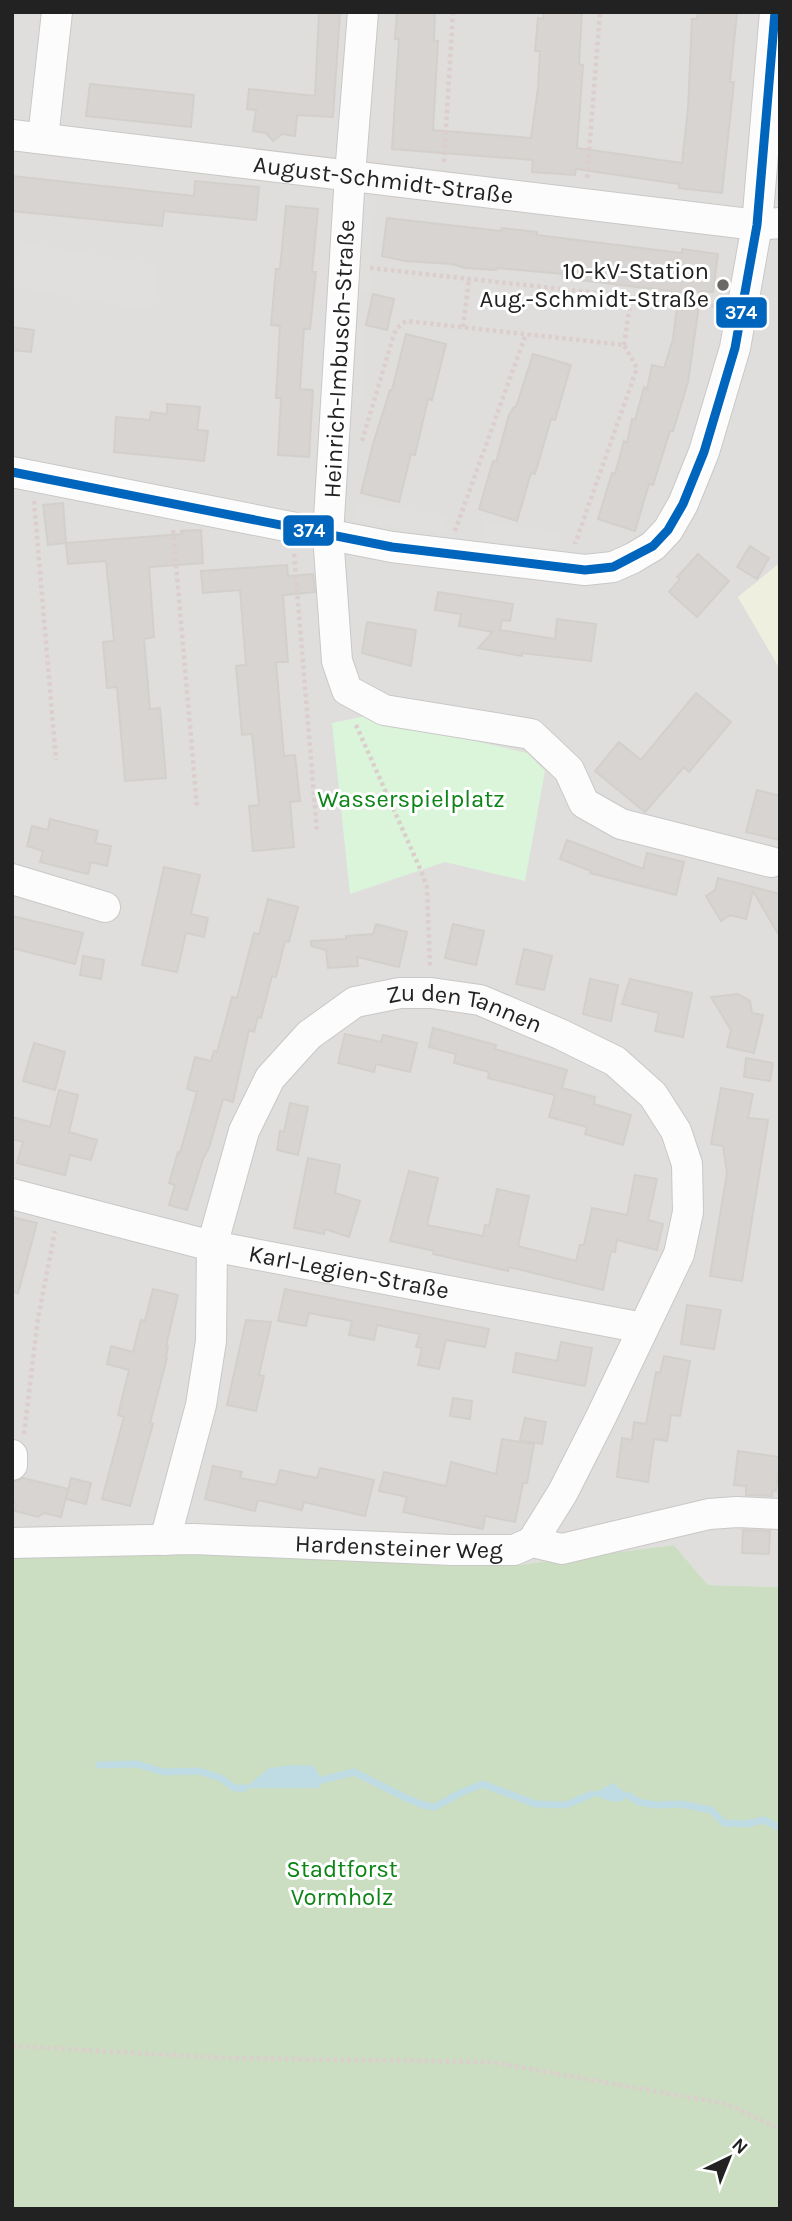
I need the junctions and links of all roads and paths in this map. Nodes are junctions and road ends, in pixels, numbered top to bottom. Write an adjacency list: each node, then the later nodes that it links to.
1 (57, 12): 7 (street)
2 (363, 12): 8 (street, Heinrich-Imbusch-Straße)
3 (453, 12): 9 (path)
4 (600, 12): 10 (path)
5 (775, 12): 11 (street)
6 (12, 135): 7 (street, August-Schmidt-Straße)
7 (43, 138): 8 (street, August-Schmidt-Straße)
8 (350, 175): 9 (street, August-Schmidt-Straße); 22 (street, Heinrich-Imbusch-Straße)
9 (443, 186): 10 (street, August-Schmidt-Straße)
10 (587, 204): 11 (street, August-Schmidt-Straße)
11 (768, 224): 15 (street)
12 (367, 268): 13 (path)
13 (469, 279): 14 (path); 16 (path)
14 (631, 297): 15 (path); 18 (path)
15 (741, 309): 25 (street)
16 (463, 327): 17 (path); 19 (path)
17 (526, 334): 18 (path); 24 (path)
18 (624, 345): 25 (path)
19 (359, 448)
20 (22, 474): 21 (street); 27 (path)
21 (172, 505): 22 (street); 28 (path)
22 (328, 535): 24 (street); 30 (street, Heinrich-Imbusch-Straße)
23 (294, 554): 29 (path)
24 (447, 554): 25 (street)
25 (567, 568)
26 (353, 719): 33 (path)
27 (56, 760)
28 (197, 807)
29 (317, 832)
30 (771, 862)
31 (12, 878): 32 (street)
32 (105, 907)
33 (431, 993): 36 (street, Zu den Tannen); 37 (street, Zu den Tannen)
34 (12, 1194): 35 (street, Karl-Legien-Straße)
35 (60, 1207): 36 (street, Karl-Legien-Straße); 38 (path)
36 (212, 1246): 37 (street, Karl-Legien-Straße); 42 (street, Zu den Tannen)
37 (643, 1328): 43 (street, Zu den Tannen)
38 (26, 1421)
39 (12, 1455): 40 (street)
40 (12, 1465)
41 (780, 1514): 43 (street, Hardensteiner Weg)
42 (165, 1540): 43 (street, Hardensteiner Weg); 44 (street, Hardensteiner Weg)
43 (532, 1542)
44 (12, 1543)
45 (12, 2046): 46 (path)
46 (780, 2129)

